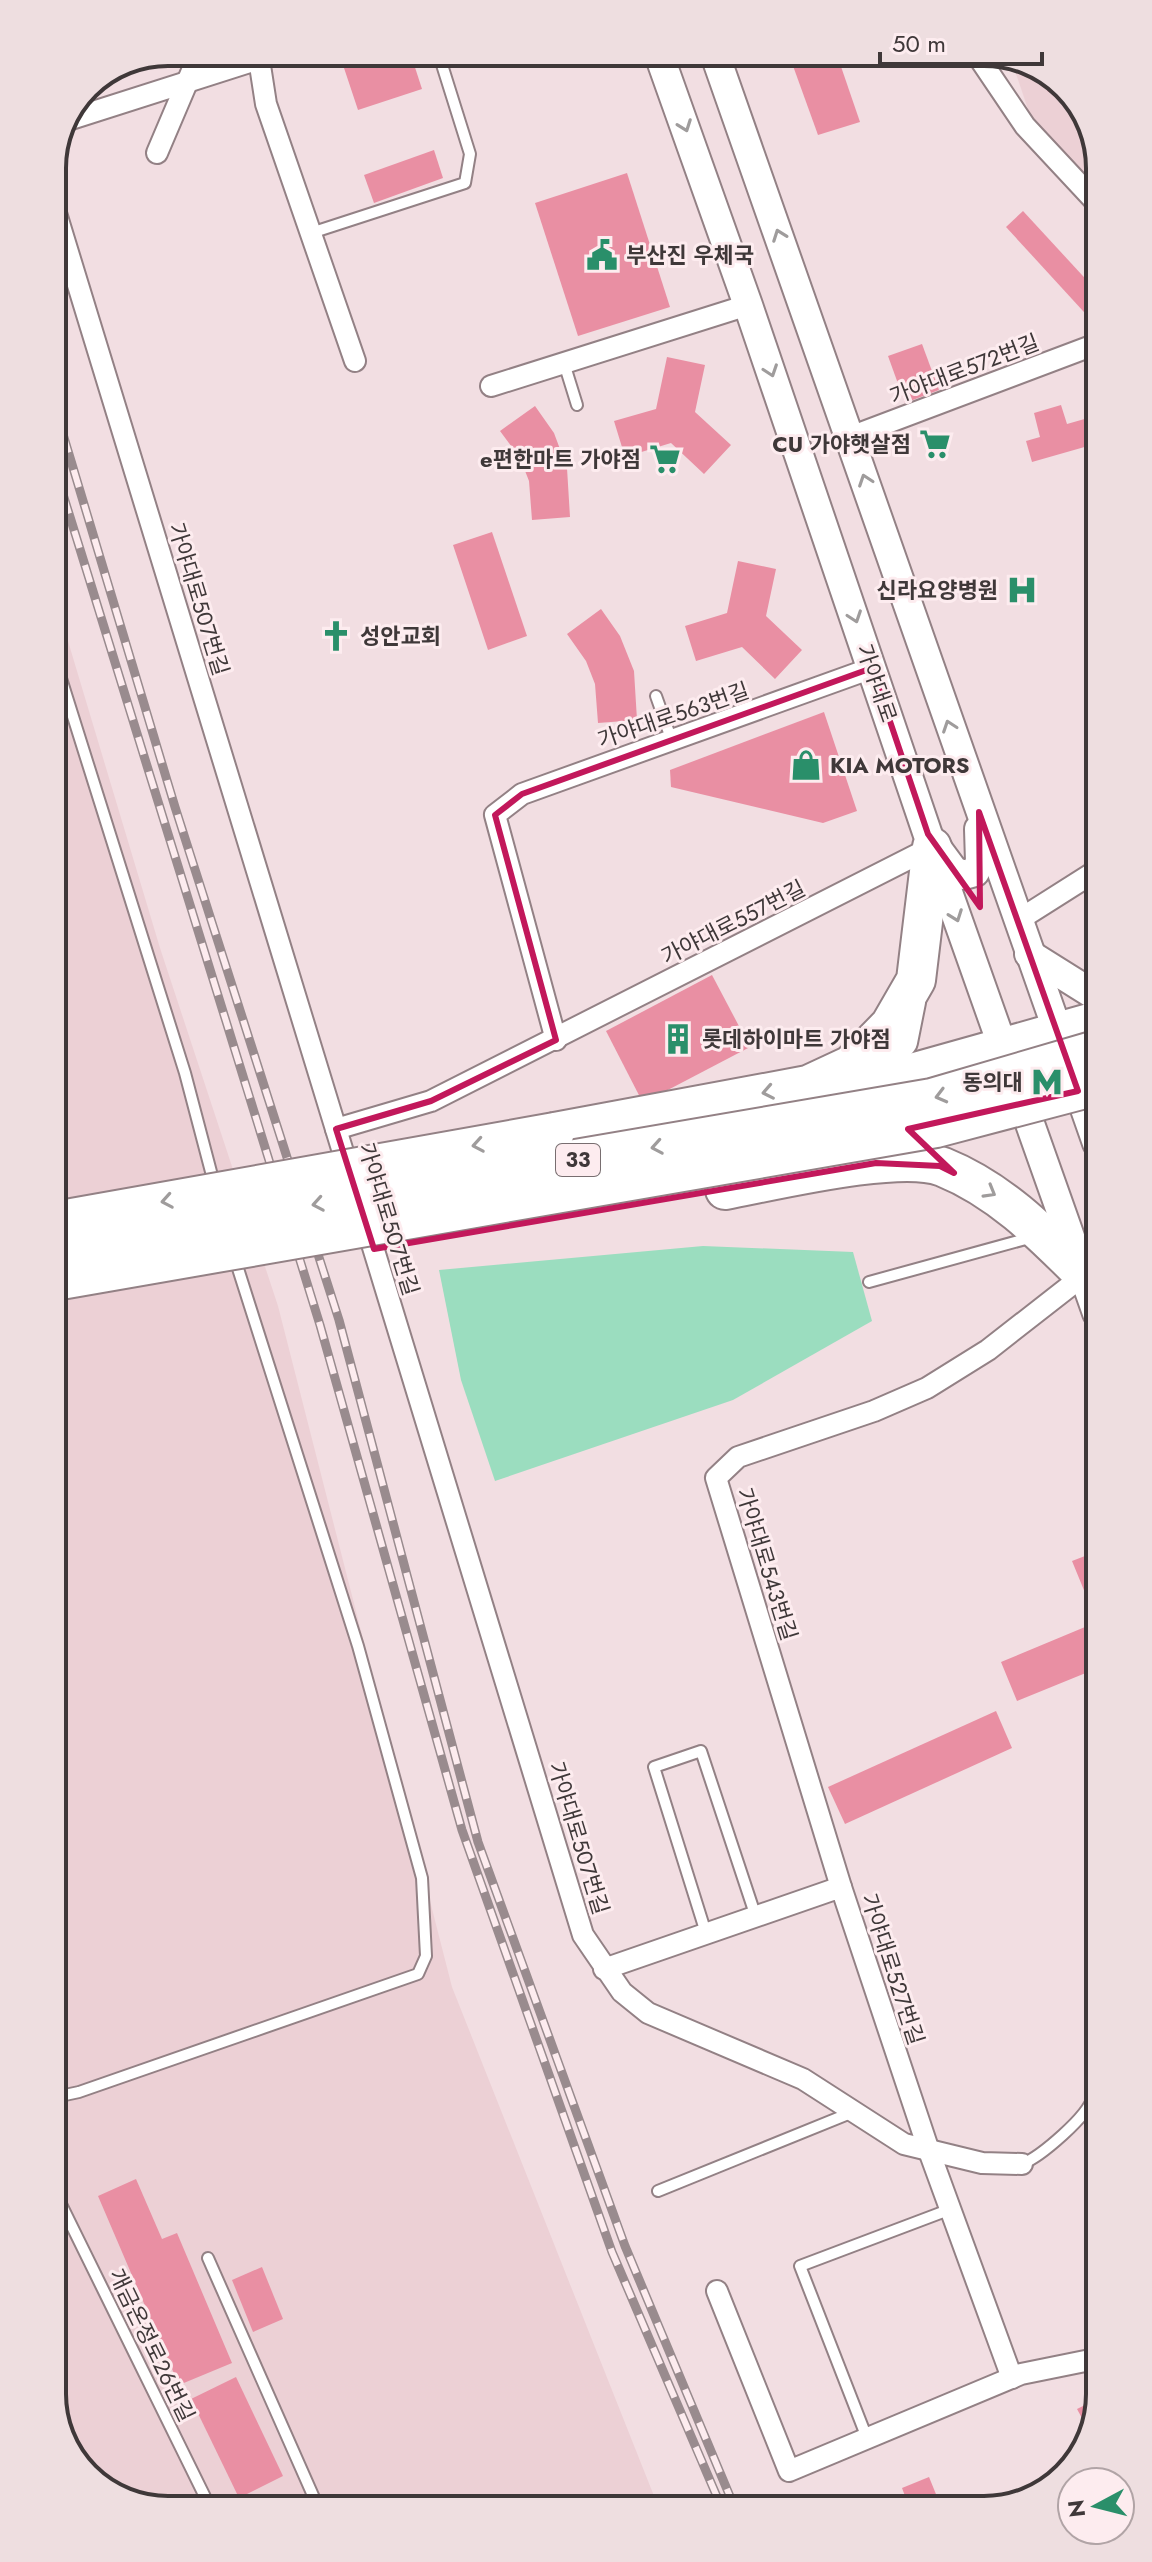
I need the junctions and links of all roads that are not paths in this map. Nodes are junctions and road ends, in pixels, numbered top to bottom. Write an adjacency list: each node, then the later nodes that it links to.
1 (194, 66): 8 (street)
2 (236, 66): 8 (street)
3 (260, 66): 12 (street)
4 (442, 66): 12 (lane)
5 (663, 66): 14 (main road, 가야대로, one-way to 14)
6 (719, 66): 20 (main road, one-way to 6)
7 (984, 66): 11 (street)
8 (188, 81): 9 (street); 10 (street)
9 (81, 116)
10 (157, 153)
11 (1086, 191)
12 (311, 233): 16 (street)
13 (66, 246): 42 (street, 가야대로507번길)
14 (748, 305): 17 (street); 21 (main road, 가야대로, one-way to 21)
15 (1086, 348): 20 (street, 가야대로572번길)
16 (355, 361)
17 (564, 363): 18 (street); 19 (lane)
18 (491, 386)
19 (577, 405)
20 (850, 437): 25 (main road, one-way to 20)
21 (872, 668): 24 (street, 가야대로563번길); 26 (main road, 가야대로)
22 (66, 695): 57 (lane)
23 (656, 696): 24 (lane)
24 (672, 741): 34 (street, 가야대로563번길)
25 (979, 812): 26 (main road); 28 (main road)
26 (930, 841): 30 (highway); 34 (street, 가야대로557번길); 35 (main road, 가야대로, one-way to 35)
27 (1086, 877): 28 (street)
28 (1017, 921): 29 (main road)
29 (1029, 954): 31 (main road); 33 (main road)
30 (916, 980): 37 (main road); 45 (highway, one-way to 45, bridge)
31 (1086, 990)
32 (1086, 1019): 33 (main road)
33 (1056, 1029): 35 (main road); 38 (main road)
34 (556, 1040): 42 (street, 가야대로557번길)
35 (1001, 1043): 37 (main road); 41 (main road, 가야대로)
36 (1086, 1053): 47 (highway, 33, one-way to 47, bridge)
37 (872, 1079): 43 (main road)
38 (1086, 1087)
39 (1086, 1100): 49 (highway, 33, bridge)
40 (1086, 1101): 41 (main road)
41 (1026, 1116): 43 (main road); 48 (main road, 가야대로)
42 (336, 1129): 56 (street, 가야대로507번길)
43 (807, 1140): 44 (main road)
44 (954, 1173): 46 (highway, one-way to 46); 52 (highway)
45 (66, 1219)
46 (1043, 1234): 48 (highway); 51 (lane)
47 (66, 1246)
48 (1084, 1275): 50 (main road, 가야대로); 53 (street, 가야대로543번길)
49 (66, 1279)
50 (1086, 1281)
51 (869, 1282)
52 (66, 1303)
53 (841, 1887): 54 (street, 가야대로527번길); 60 (street, 가야대로527번길)
54 (756, 1917): 55 (street, 가야대로527번길); 55 (lane)
55 (706, 1933): 56 (street, 가야대로527번길)
56 (604, 1969): 59 (street, 가야대로507번길)
57 (66, 2095)
58 (1086, 2108): 61 (lane)
59 (854, 2111): 60 (street, 가야대로507번길); 62 (lane)
60 (929, 2151): 61 (street, 가야대로507번길); 63 (street)
61 (1022, 2164)
62 (658, 2191)
63 (951, 2209): 68 (street); 69 (lane)
64 (66, 2214): 70 (lane, 개금온정로26번길)
65 (208, 2258): 71 (lane)
66 (717, 2291): 69 (street)
67 (1086, 2361): 68 (street)
68 (1012, 2378): 69 (street)
69 (867, 2438)
70 (205, 2496)
71 (313, 2496)

